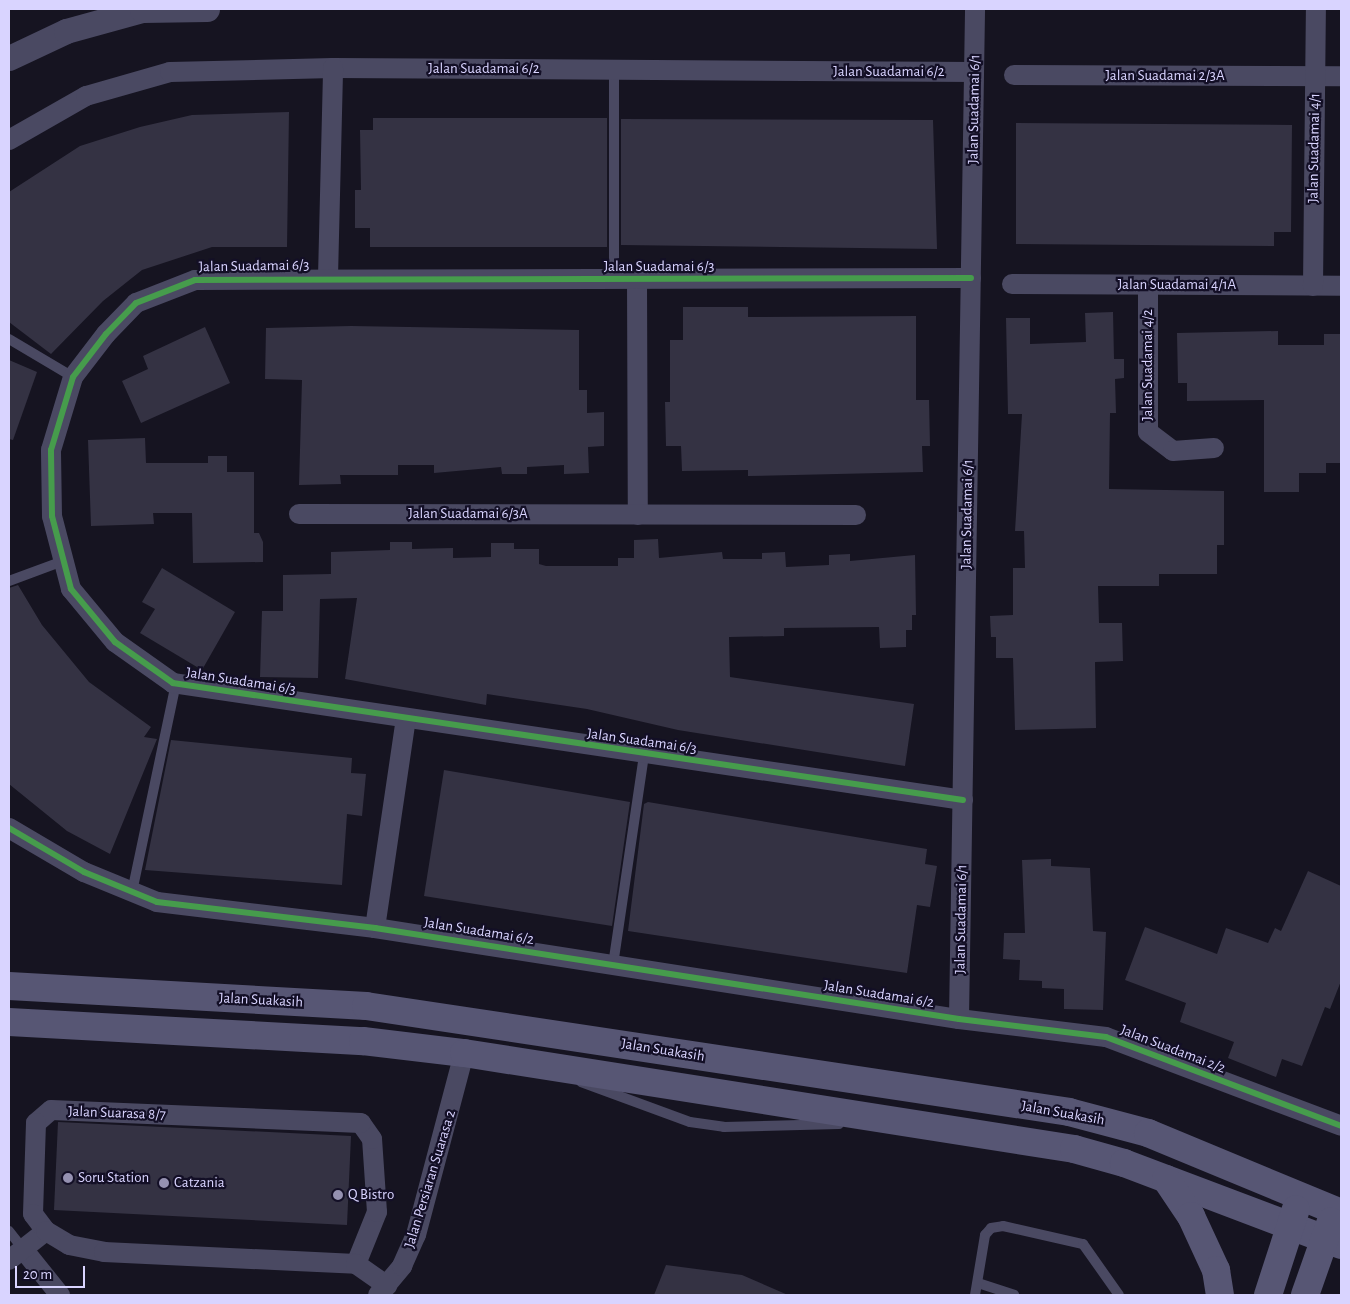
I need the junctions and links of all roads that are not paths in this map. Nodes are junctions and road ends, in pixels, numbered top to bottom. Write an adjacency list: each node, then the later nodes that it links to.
1 (207, 9): 4 (street)
2 (975, 9): 7 (street, Jalan Suadamai 6/1)
3 (1316, 9): 9 (street, Jalan Suadamai 4/1)
4 (9, 58)
5 (332, 68): 6 (street, Jalan Suadamai 6/2); 11 (street, Jalan Suadamai 6/2); 12 (street)
6 (614, 70): 7 (street, Jalan Suadamai 6/2); 14 (lane)
7 (974, 72): 13 (street, Jalan Suadamai 6/1)
8 (1014, 75): 9 (street, Jalan Suadamai 2/3A)
9 (1315, 76): 10 (street, Jalan Suadamai 2/3A); 18 (street, Jalan Suadamai 4/1)
10 (1341, 76)
11 (9, 140)
12 (328, 277): 14 (street, Jalan Suadamai 6/3); 21 (street, Jalan Suadamai 6/3)
13 (971, 278): 15 (street, Jalan Suadamai 6/3); 31 (street, Jalan Suadamai 6/1)
14 (614, 279): 15 (street, Jalan Suadamai 6/3)
15 (637, 280): 24 (street)
16 (1012, 284): 17 (street, Jalan Suadamai 4/1A)
17 (1148, 285): 18 (street, Jalan Suadamai 4/1A); 22 (street, Jalan Suadamai 4/2)
18 (1312, 286): 19 (street, Jalan Suadamai 4/1A)
19 (1341, 286)
20 (9, 340): 21 (lane)
21 (73, 377): 26 (street, Jalan Suadamai 6/3)
22 (1214, 448)
23 (299, 514): 24 (street, Jalan Suadamai 6/3A)
24 (638, 515): 25 (street, Jalan Suadamai 6/3A)
25 (856, 515)
26 (62, 561): 27 (lane); 28 (street, Jalan Suadamai 6/3)
27 (9, 581)
28 (176, 684): 29 (street, Jalan Suadamai 6/3); 33 (lane)
29 (406, 719): 30 (street, Jalan Suadamai 6/3); 34 (street)
30 (644, 754): 31 (street, Jalan Suadamai 6/3); 35 (lane)
31 (963, 800): 37 (street, Jalan Suadamai 6/1)
32 (9, 828): 33 (street, Jalan Suadamai 6/2)
33 (132, 892): 34 (street, Jalan Suadamai 6/2)
34 (375, 928): 35 (street, Jalan Suadamai 6/2)
35 (613, 965): 37 (street, Jalan Suadamai 6/2)
36 (9, 986): 42 (main road, Jalan Suakasih)
37 (959, 1019): 40 (street, Jalan Suadamai 2/2)
38 (9, 1022): 39 (main road)
39 (464, 1053): 41 (main road); 51 (street, Jalan Persiaran Suarasa 2)
40 (1340, 1123)
41 (1166, 1179): 44 (main road); 56 (main road)
42 (1300, 1196): 43 (main road, Jalan Suakasih); 44 (main road)
43 (1338, 1211): 47 (main road)
44 (1290, 1225): 47 (main road); 57 (main road)
45 (9, 1231): 48 (lane)
46 (46, 1231): 48 (street); 49 (street, Jalan Suarasa 8/7); 49 (street, Jalan Suarasa 8/7)
47 (1333, 1242): 58 (main road)
48 (16, 1255): 52 (street)
49 (356, 1264): 51 (street)
50 (978, 1283): 53 (lane); 54 (lane); 55 (lane)
51 (382, 1291)
52 (60, 1295)
53 (975, 1295)
54 (1014, 1295)
55 (1119, 1295)
56 (1220, 1295)
57 (1268, 1295)
58 (1305, 1295)

